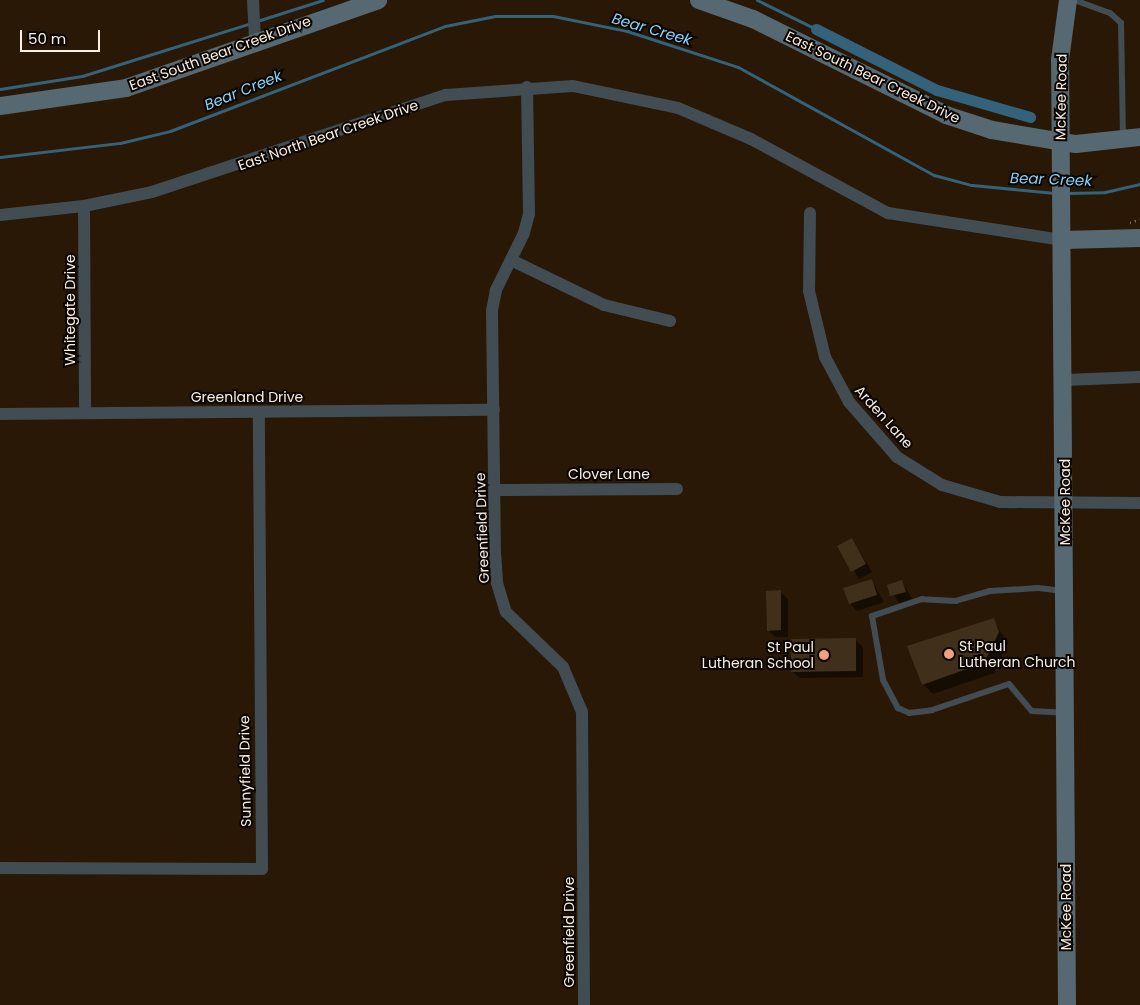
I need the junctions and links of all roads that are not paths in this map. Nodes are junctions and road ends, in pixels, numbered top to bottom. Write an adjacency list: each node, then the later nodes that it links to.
1 (253, 0): 6 (street)
2 (378, 0): 6 (street, East South Bear Creek Drive)
3 (698, 0): 10 (street, East South Bear Creek Drive)
4 (1068, 0): 10 (street, McKee Road)
5 (1074, 0): 9 (lane)
6 (255, 40): 8 (street, East South Bear Creek Drive)
7 (527, 87): 11 (street, East North Bear Creek Drive); 14 (street, East North Bear Creek Drive); 16 (street, Greenfield Drive)
8 (0, 106)
9 (1132, 138): 10 (street, East South Bear Creek Drive)
10 (1061, 143): 14 (street, McKee Road)
11 (84, 206): 13 (street, East North Bear Creek Drive); 22 (street, Whitegate Drive)
12 (810, 213): 27 (street, Arden Lane)
13 (0, 216)
14 (1062, 233): 15 (street, East North Bear Creek Drive); 19 (street, McKee Road)
15 (1140, 238)
16 (511, 260): 17 (street); 20 (street, Greenfield Drive)
17 (670, 321)
18 (1140, 377): 19 (street)
19 (1065, 380): 27 (street, McKee Road)
20 (494, 410): 21 (street, Greenland Drive); 25 (street, Greenfield Drive)
21 (259, 412): 22 (street, Greenland Drive); 30 (street, Sunnyfield Drive)
22 (85, 413): 23 (street, Greenland Drive)
23 (0, 414)
24 (677, 489): 25 (street, Clover Lane)
25 (495, 490): 31 (street, Greenfield Drive)
26 (1140, 503): 27 (street, Arden Lane)
27 (1065, 505): 28 (street, McKee Road)
28 (1064, 591): 29 (street, McKee Road); 29 (lane)
29 (1065, 714): 32 (street, McKee Road)
30 (0, 868)
31 (584, 1005)
32 (1067, 1005)

